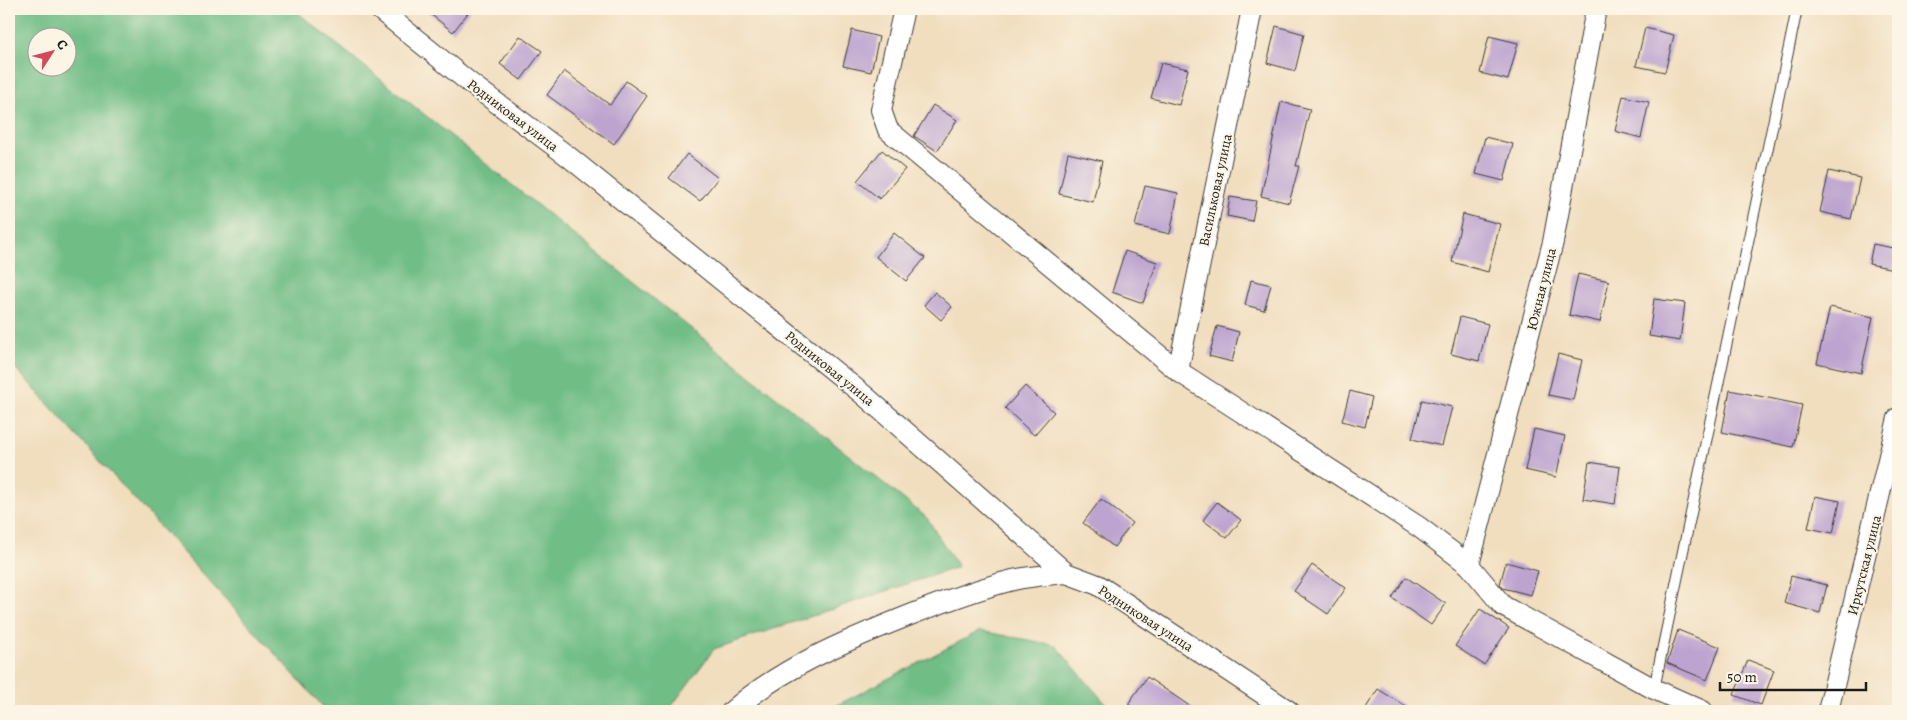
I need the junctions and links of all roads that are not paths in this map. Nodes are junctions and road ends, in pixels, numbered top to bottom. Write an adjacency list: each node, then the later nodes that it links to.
1 (379, 9): 9 (street, Родниковая улица)
2 (904, 9): 6 (street)
3 (1252, 9): 6 (street, Васильковая улица)
4 (1596, 9): 8 (street, Южная улица)
5 (1797, 9): 10 (lane)
6 (1178, 371): 8 (street)
7 (1898, 418): 14 (street, Иркутская улица)
8 (1469, 565): 10 (street)
9 (1066, 572): 11 (street); 12 (street, Родниковая улица)
10 (1654, 689): 13 (street)
11 (732, 711)
12 (1289, 711)
13 (1703, 711)
14 (1828, 711)

